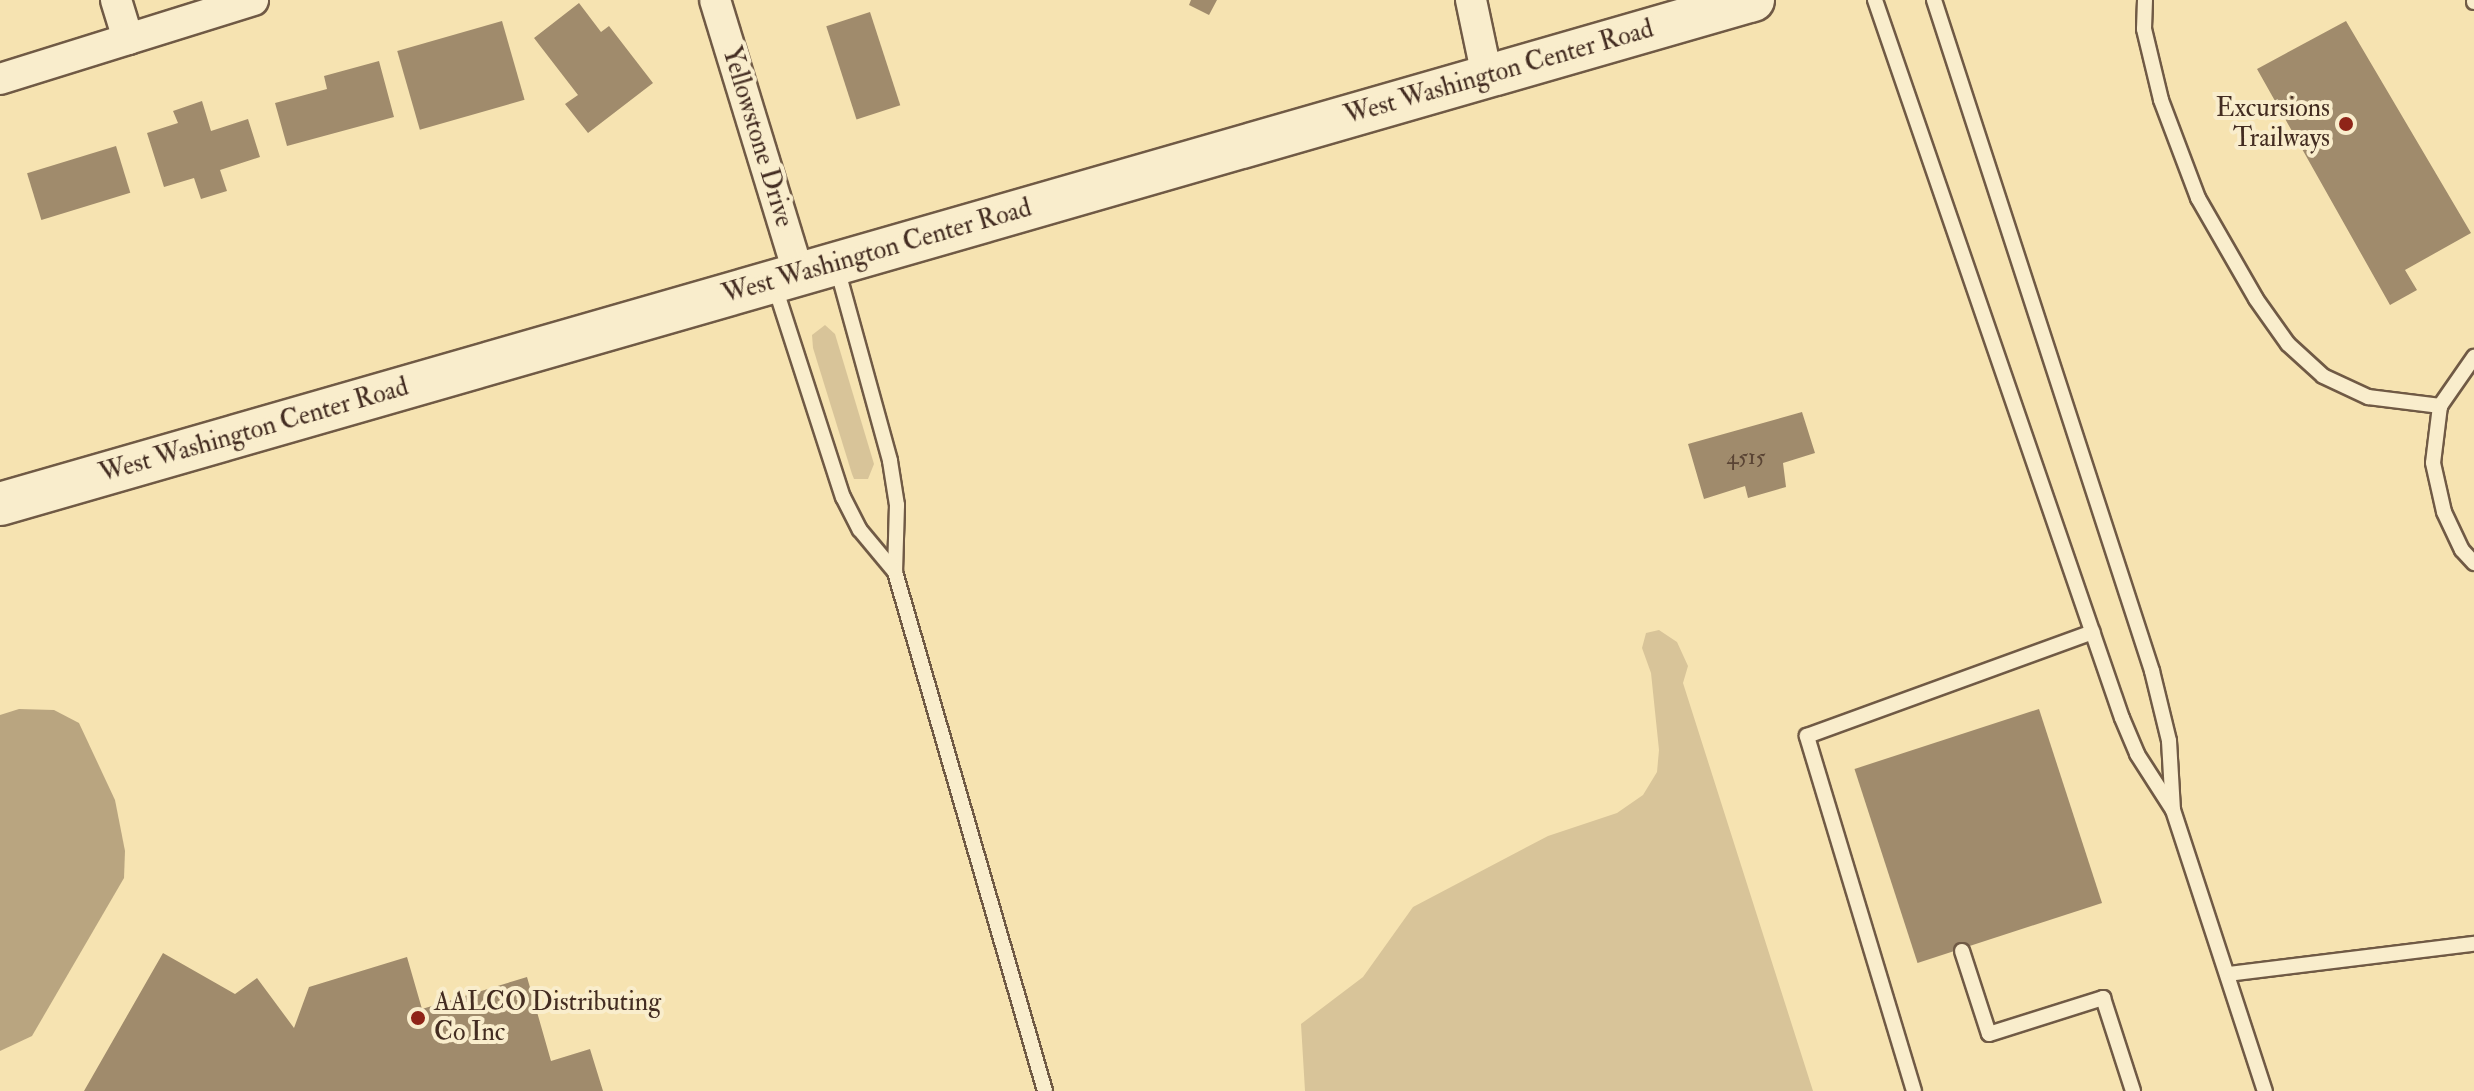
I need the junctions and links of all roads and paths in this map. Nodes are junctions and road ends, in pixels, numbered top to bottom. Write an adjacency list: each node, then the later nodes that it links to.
1 (116, 0): 9 (street)
2 (253, 0): 9 (street)
3 (715, 0): 12 (street, Yellowstone Drive)
4 (1471, 0): 10 (street)
5 (1753, 0): 10 (main road, West Washington Center Road)
6 (1875, 0): 18 (lane)
7 (1934, 0): 19 (lane)
8 (2145, 0): 14 (lane)
9 (128, 39): 11 (street)
10 (1487, 76): 12 (main road, West Washington Center Road)
11 (0, 79)
12 (803, 273): 15 (main road, West Washington Center Road); 17 (lane); 17 (lane)
13 (2474, 357): 14 (lane)
14 (2440, 406): 16 (lane)
15 (0, 504)
16 (2474, 563)
17 (895, 572): 23 (lane)
18 (2093, 632): 19 (lane); 24 (lane)
19 (2173, 810): 22 (lane)
20 (2474, 944): 22 (lane)
21 (1962, 951): 25 (lane)
22 (2228, 974): 26 (lane)
23 (1045, 1091)
24 (1914, 1091)
25 (2133, 1091)
26 (2265, 1091)

